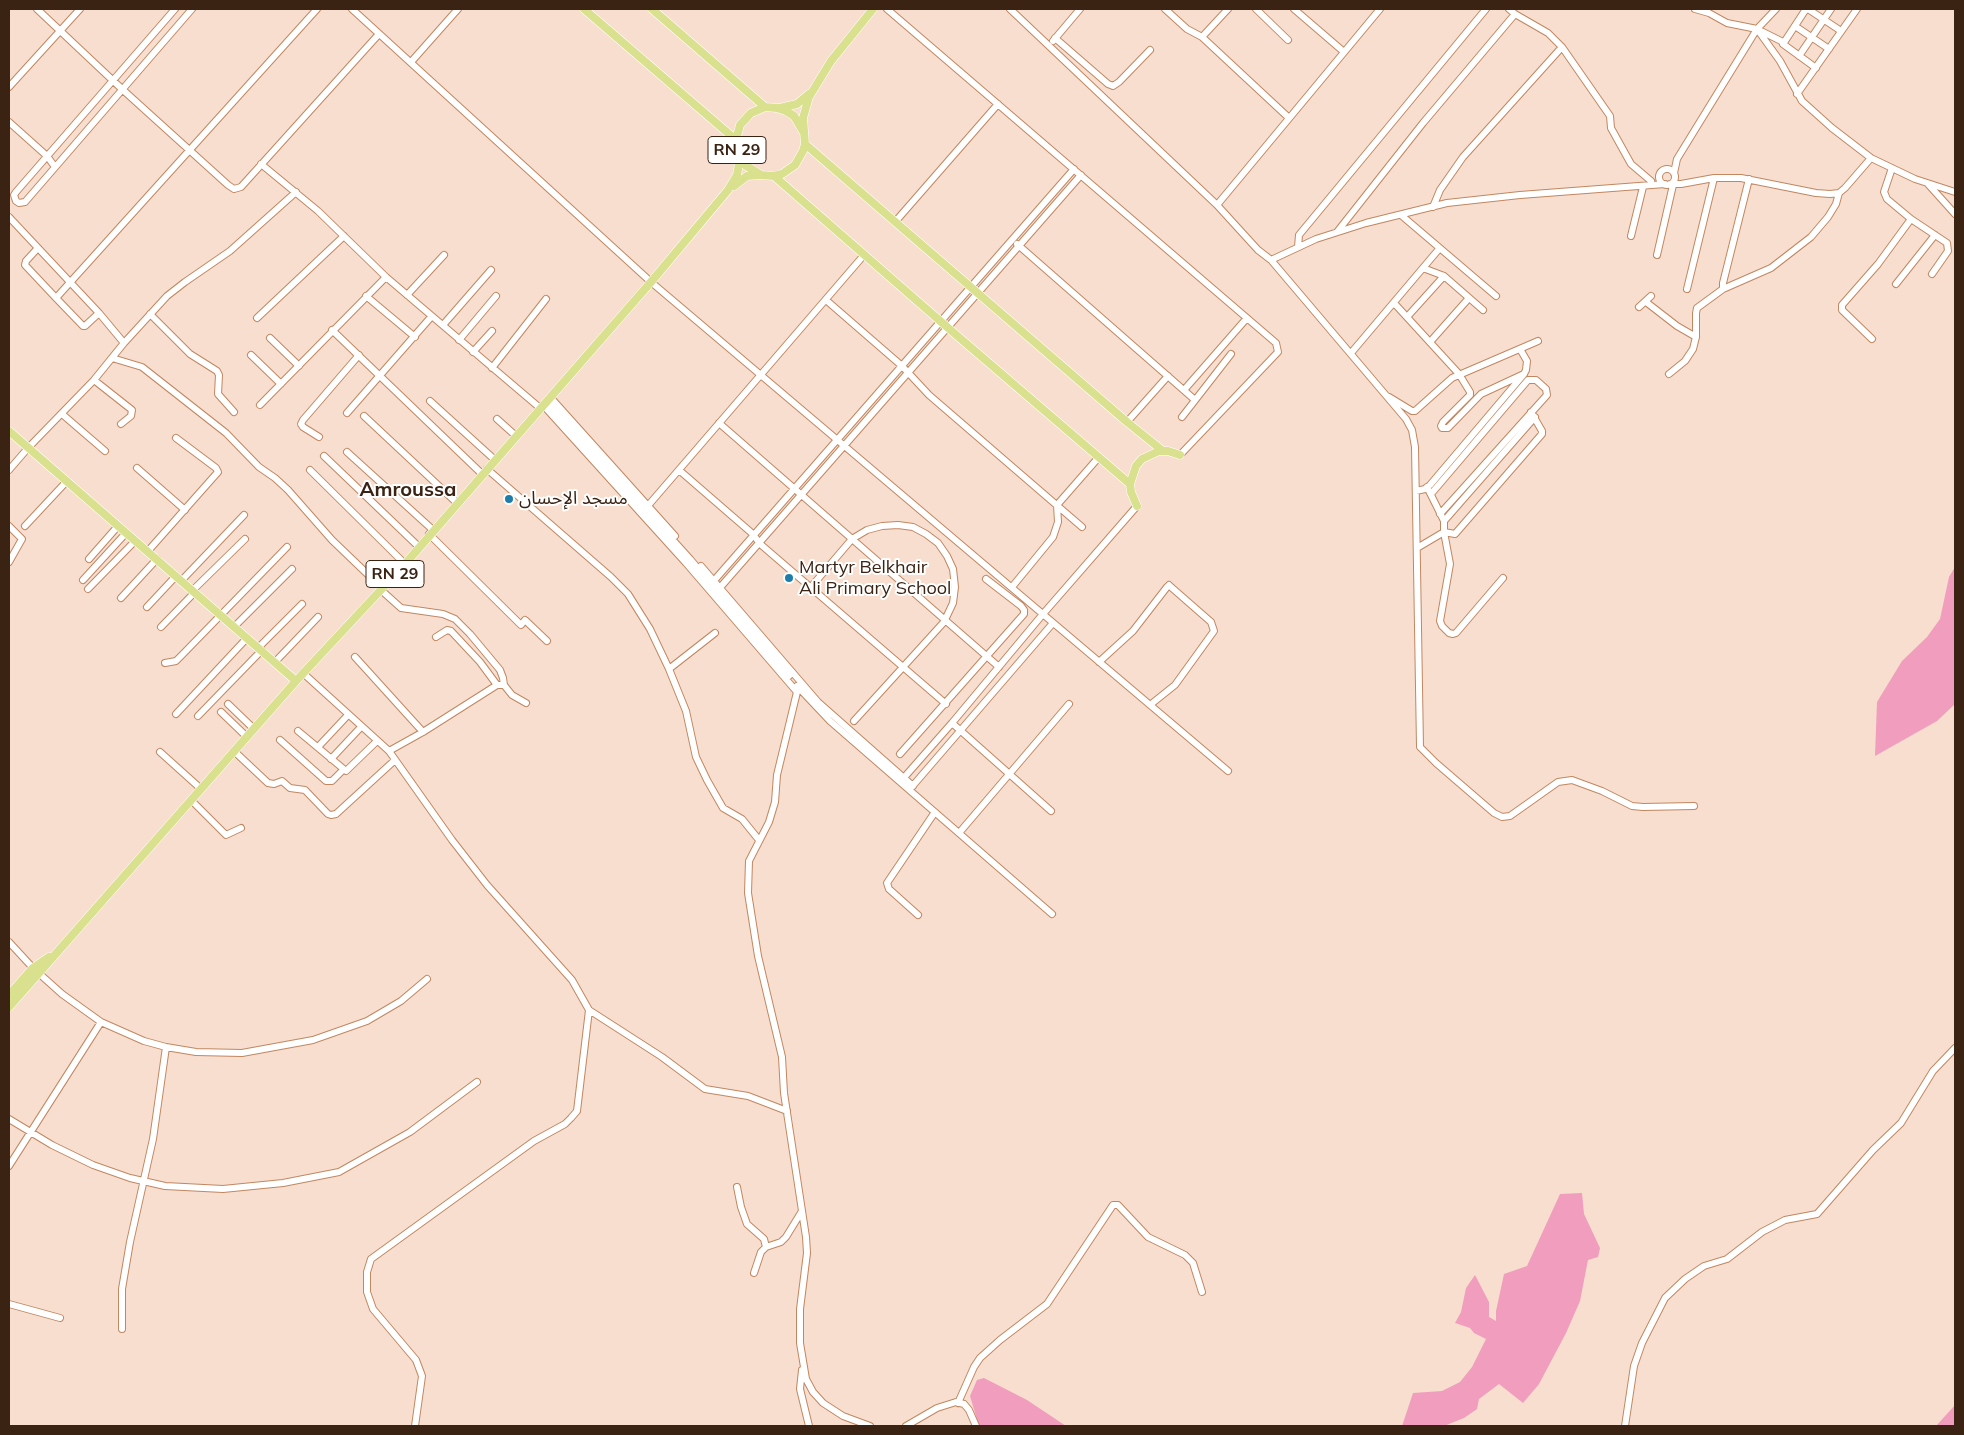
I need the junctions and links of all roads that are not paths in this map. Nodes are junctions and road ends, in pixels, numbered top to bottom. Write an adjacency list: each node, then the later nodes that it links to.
1 (37, 9): 30 (street)
2 (80, 9): 30 (street)
3 (174, 9): 46 (street)
4 (192, 9): 48 (street)
5 (317, 9): 59 (street)
6 (352, 9): 32 (street)
7 (458, 9): 44 (street)
8 (584, 9): 57 (main road)
9 (652, 9): 52 (main road)
10 (873, 9): 49 (main road, RN 29)
11 (887, 9): 51 (street)
12 (1010, 9): 38 (street)
13 (1080, 9): 35 (street)
14 (1165, 9): 33 (street)
15 (1228, 9): 33 (street)
16 (1256, 9): 36 (street)
17 (1294, 9): 42 (street)
18 (1380, 9): 42 (street)
19 (1486, 9): 98 (street)
20 (1509, 9): 26 (street)
21 (1695, 9): 29 (street)
22 (1776, 9): 29 (street)
23 (1807, 9): 27 (street); 28 (street)
24 (1831, 9): 27 (street)
25 (1854, 10): 31 (street)
26 (1515, 14): 39 (street); 92 (street)
27 (1824, 20): 31 (street); 34 (street)
28 (1795, 26): 34 (street); 37 (street)
29 (1758, 29): 37 (street); 50 (street); 62 (street)
30 (60, 31): 46 (street); 47 (street)
31 (1841, 32): 41 (street)
32 (379, 34): 44 (street); 64 (street)
33 (1202, 37): 54 (street)
34 (1812, 37): 41 (street); 43 (street)
35 (1055, 38): 38 (street); 40 (street)
36 (1288, 40)
37 (1783, 42): 43 (street)
38 (1049, 46): 85 (street)
39 (1562, 47): 76 (street); 86 (street)
40 (1150, 50)
41 (1829, 50): 45 (street)
42 (1344, 52): 54 (street)
43 (1799, 56): 45 (street)
44 (411, 62): 111 (street)
45 (1816, 68): 50 (street)
46 (113, 80): 48 (street); 60 (street)
47 (9, 87)
48 (122, 90): 59 (street); 65 (street)
49 (812, 91): 53 (main road, RN 29); 56 (main road, RN 29)
50 (1797, 94): 63 (street)
51 (998, 104): 67 (street); 91 (street)
52 (766, 108): 53 (main road, RN 29); 57 (main road, RN 29)
53 (777, 108): 56 (main road)
54 (1289, 118): 85 (street)
55 (9, 122): 60 (street)
56 (804, 133): 58 (main road, RN 29)
57 (736, 140): 61 (main road, RN 29)
58 (804, 144): 73 (main road, RN 29); 91 (main road)
59 (189, 150): 64 (street); 110 (street)
60 (47, 156): 65 (street); 65 (street)
61 (740, 158): 70 (main road, RN 29); 81 (main road, RN 29)
62 (1677, 158): 68 (street); 72 (street)
63 (1872, 158): 66 (street); 84 (street)
64 (261, 164): 82 (street)
65 (55, 167)
66 (1892, 168): 78 (street); 90 (street)
67 (1074, 169): 71 (street); 96 (street)
68 (1665, 169): 69 (street); 72 (street)
69 (1659, 174): 76 (street); 79 (street)
70 (761, 175): 73 (main road, RN 29); 81 (main road, RN 29)
71 (1081, 175): 97 (street); 135 (street)
72 (1674, 175): 77 (street); 79 (street)
73 (774, 176): 102 (main road)
74 (1714, 178): 75 (street); 77 (street); 114 (street)
75 (1749, 178): 84 (street); 115 (street)
76 (1651, 180): 80 (street)
77 (1691, 182): 79 (street)
78 (1928, 183): 83 (street); 87 (street)
79 (1669, 184): 80 (street); 103 (street)
80 (1640, 187): 86 (street); 95 (street)
81 (728, 190): 111 (main road, RN 29)
82 (296, 192): 94 (street); 131 (street)
83 (1955, 192)
84 (1839, 193): 115 (street)
85 (1217, 205): 104 (street)
86 (1433, 207): 88 (street)
87 (1955, 214)
88 (1401, 215): 92 (street); 99 (street)
89 (9, 217): 100 (street)
90 (1911, 219): 93 (street); 145 (street)
91 (895, 222): 113 (main road)
92 (1337, 233): 98 (street)
93 (1935, 235): 107 (street); 112 (street)
94 (344, 236): 108 (street); 134 (street)
95 (1631, 236)
96 (1012, 240): 97 (street); 113 (street)
97 (1019, 246): 116 (street); 165 (street)
98 (1298, 247): 104 (street)
99 (1440, 248): 105 (street); 120 (street)
100 (37, 249): 110 (street); 122 (street)
101 (444, 255): 117 (street)
102 (864, 255): 125 (street); 136 (main road)
103 (1657, 255)
104 (1271, 260): 152 (street)
105 (1423, 268): 109 (street); 127 (street)
106 (490, 270): 137 (street)
107 (1932, 274)
108 (386, 276): 117 (street); 118 (street)
109 (1444, 276): 123 (street); 133 (street)
110 (71, 282): 122 (street); 130 (street)
111 (651, 282): 163 (street); 172 (main road, RN 29)
112 (1896, 284)
113 (971, 287): 116 (main road); 136 (street)
114 (1687, 289)
115 (1723, 289): 142 (street)
116 (978, 293): 138 (street); 181 (main road)
117 (407, 295): 132 (street)
118 (366, 296): 139 (street); 141 (street)
119 (496, 296): 144 (street)
120 (1496, 296)
121 (1651, 296): 126 (street)
122 (56, 298): 130 (street)
123 (1469, 298): 129 (street); 147 (street)
124 (546, 299): 158 (street)
125 (826, 300): 157 (street); 163 (street)
126 (1646, 302): 128 (street); 142 (street)
127 (1394, 303): 133 (street); 152 (street)
128 (1639, 307)
129 (1483, 310)
130 (99, 313): 148 (street)
131 (150, 314): 148 (street); 174 (street)
132 (432, 317): 137 (street); 141 (street)
133 (1407, 317): 147 (street)
134 (257, 318)
135 (1247, 318): 168 (street); 194 (street)
136 (941, 322): 138 (main road); 157 (street)
137 (443, 325): 144 (street)
138 (948, 328): 159 (street); 196 (main road)
139 (332, 330): 154 (street); 156 (street)
140 (492, 331): 150 (street)
141 (415, 337): 164 (street)
142 (1696, 337): 162 (street)
143 (270, 338): 156 (street)
144 (459, 340): 150 (street)
145 (1872, 340)
146 (1538, 341): 149 (street)
147 (1430, 342): 160 (street)
148 (124, 343): 155 (street)
149 (1520, 348): 160 (street); 161 (street)
150 (473, 352): 158 (street)
151 (1231, 354): 170 (street)
152 (1350, 354): 169 (street)
153 (250, 355): 167 (street)
154 (359, 355): 164 (street); 186 (street)
155 (112, 358): 166 (street); 247 (street)
156 (299, 366): 167 (street)
157 (902, 366): 159 (street); 188 (street)
158 (492, 368): 172 (street)
159 (908, 373): 189 (street); 211 (street)
160 (1459, 374): 161 (street); 169 (street)
161 (1524, 374): 205 (street)
162 (1669, 374)
163 (761, 375): 182 (street); 188 (street)
164 (380, 376): 175 (street); 202 (street)
165 (1168, 376): 168 (street); 181 (street)
166 (94, 380): 176 (street); 183 (street)
167 (281, 384): 173 (street)
168 (1184, 390): 170 (street)
169 (1388, 397): 207 (street)
170 (1195, 400): 179 (street)
171 (430, 401): 197 (street)
172 (545, 403): 185 (main road, RN 29); 213 (street); 314 (street)
173 (260, 405)
174 (234, 412)
175 (347, 413)
176 (62, 414): 190 (street); 191 (street)
177 (1533, 415): 208 (street); 215 (street); 217 (street); 223 (street)
178 (364, 416): 210 (street)
179 (1182, 417)
180 (497, 419): 185 (street)
181 (1127, 422): 192 (main road)
182 (719, 423): 201 (street); 206 (street)
183 (121, 424)
184 (9, 431): 190 (main road)
185 (516, 436): 197 (main road, RN 29)
186 (319, 437)
187 (176, 438): 214 (street)
188 (837, 440): 189 (street); 206 (street)
189 (844, 446): 209 (street); 245 (street)
190 (28, 448): 199 (street); 203 (main road)
191 (105, 451)
192 (1163, 451): 194 (main road); 204 (main road)
193 (347, 452): 222 (street)
194 (1180, 455)
195 (324, 456): 231 (street)
196 (1098, 456): 204 (main road); 211 (street)
197 (495, 460): 202 (main road, RN 29)
198 (137, 468): 214 (street)
199 (9, 470)
200 (310, 470): 237 (street)
201 (679, 470): 213 (street); 225 (street)
202 (484, 472): 210 (main road, RN 29); 272 (street)
203 (67, 481): 219 (street); 220 (main road)
204 (1130, 484): 212 (main road)
205 (1428, 487): 207 (street); 208 (street)
206 (794, 489): 209 (street); 225 (street)
207 (1416, 491): 232 (street)
208 (1431, 494): 215 (street)
209 (801, 495): 227 (street); 229 (street)
210 (457, 503): 222 (main road, RN 29)
211 (1057, 505): 221 (street); 245 (street)
212 (1137, 506): 253 (street)
213 (646, 507): 243 (street)
214 (185, 510): 233 (street)
215 (1440, 514): 217 (street)
216 (244, 515): 239 (street)
217 (1444, 521): 223 (street)
218 (9, 526): 236 (street)
219 (25, 526)
220 (118, 526): 224 (main road); 234 (street)
221 (1082, 527)
222 (431, 532): 231 (main road, RN 29); 263 (street)
223 (1444, 532): 232 (street); 240 (street)
224 (126, 533): 228 (main road); 242 (street)
225 (754, 536): 229 (street); 243 (street)
226 (245, 539): 249 (street)
227 (852, 539): 244 (street); 256 (street); 256 (street)
228 (135, 541): 233 (main road); 246 (street)
229 (759, 543): 244 (street); 248 (street)
230 (287, 547): 254 (street)
231 (418, 548): 237 (main road, RN 29)
232 (1417, 548): 309 (street)
233 (148, 551): 235 (main road)
234 (89, 559)
235 (157, 559): 239 (main road); 250 (street)
236 (9, 562)
237 (405, 564): 247 (main road, RN 29)
238 (292, 570): 259 (street)
239 (179, 578): 249 (main road); 252 (street)
240 (1504, 578)
241 (986, 579): 266 (street)
242 (83, 580)
243 (713, 582): 248 (street)
244 (811, 587): 270 (street)
245 (1012, 587): 253 (street)
246 (88, 589)
247 (382, 589): 273 (main road, RN 29); 275 (street)
248 (718, 589): 305 (street)
249 (194, 591): 254 (main road); 258 (street)
250 (121, 598)
251 (302, 604): 264 (street)
252 (147, 607)
253 (1043, 614): 257 (street); 271 (street)
254 (221, 615): 259 (main road); 269 (street)
255 (318, 617): 267 (street)
256 (945, 620): 266 (street); 270 (street)
257 (1053, 623): 268 (street); 290 (street)
258 (161, 627)
259 (234, 628): 262 (main road)
260 (715, 633): 272 (street)
261 (436, 637): 275 (street)
262 (247, 638): 264 (main road); 282 (street)
263 (547, 641)
264 (260, 649): 267 (main road); 284 (street)
265 (355, 657): 291 (street)
266 (988, 657): 271 (street); 278 (street)
267 (275, 662): 274 (main road)
268 (1099, 662): 280 (street); 280 (street)
269 (165, 663)
270 (903, 667): 278 (street); 285 (street)
271 (999, 667): 286 (street)
272 (669, 669): 314 (street)
273 (303, 674): 274 (main road, RN 29); 283 (street)
274 (296, 681): 288 (main road, RN 29)
275 (500, 685): 276 (street); 291 (street)
276 (526, 703)
277 (228, 704): 288 (street)
278 (946, 704): 299 (street)
279 (1069, 704): 304 (street)
280 (1150, 705): 303 (street)
281 (221, 712): 292 (street)
282 (176, 714)
283 (348, 715): 287 (street); 295 (street)
284 (198, 716)
285 (854, 721)
286 (952, 723): 290 (street); 305 (street)
287 (361, 727): 294 (street); 300 (street)
288 (254, 729): 292 (main road, RN 29)
289 (298, 731): 295 (street)
290 (961, 731): 304 (street); 307 (street)
291 (423, 732): 297 (street)
292 (247, 737): 296 (main road, RN 29)
293 (280, 740): 302 (street)
294 (377, 741): 297 (street); 302 (street)
295 (318, 747): 300 (street)
296 (234, 751): 301 (street); 306 (main road, RN 29)
297 (389, 751): 301 (street)
298 (160, 752): 306 (street)
299 (900, 754)
300 (331, 759): 302 (street)
301 (395, 760): 322 (street)
302 (343, 770)
303 (1228, 771)
304 (1009, 774): 310 (street); 313 (street)
305 (902, 780): 307 (street)
306 (200, 788): 308 (main road, RN 29)
307 (911, 788): 311 (street)
308 (191, 800): 312 (street); 318 (main road, RN 29)
309 (1694, 806)
310 (1051, 811)
311 (935, 812): 313 (street); 316 (street)
312 (241, 828)
313 (959, 833): 315 (street)
314 (759, 840): 327 (street)
315 (1052, 914)
316 (918, 915)
317 (9, 942): 318 (street)
318 (36, 971): 320 (main road, RN 29); 321 (main road, RN 29); 323 (street)
319 (427, 980): 324 (street)
320 (9, 995)
321 (9, 1007)
322 (590, 1010): 327 (street); 342 (street)
323 (101, 1022): 324 (street); 329 (street)
324 (166, 1047): 331 (street)
325 (1955, 1048): 347 (street)
326 (477, 1082): 331 (street)
327 (787, 1111): 333 (street)
328 (9, 1119): 329 (street)
329 (30, 1131): 330 (street); 331 (street)
330 (9, 1166)
331 (142, 1181): 339 (street)
332 (737, 1187): 334 (street)
333 (802, 1211): 334 (street); 340 (street)
334 (766, 1247): 335 (street)
335 (754, 1273)
336 (1202, 1292): 341 (street)
337 (9, 1304): 338 (street)
338 (60, 1318)
339 (122, 1330)
340 (803, 1361): 343 (street); 344 (street)
341 (958, 1403): 345 (street); 346 (street)
342 (415, 1426)
343 (809, 1426)
344 (870, 1426)
345 (906, 1426)
346 (976, 1426)
347 (1625, 1426)

